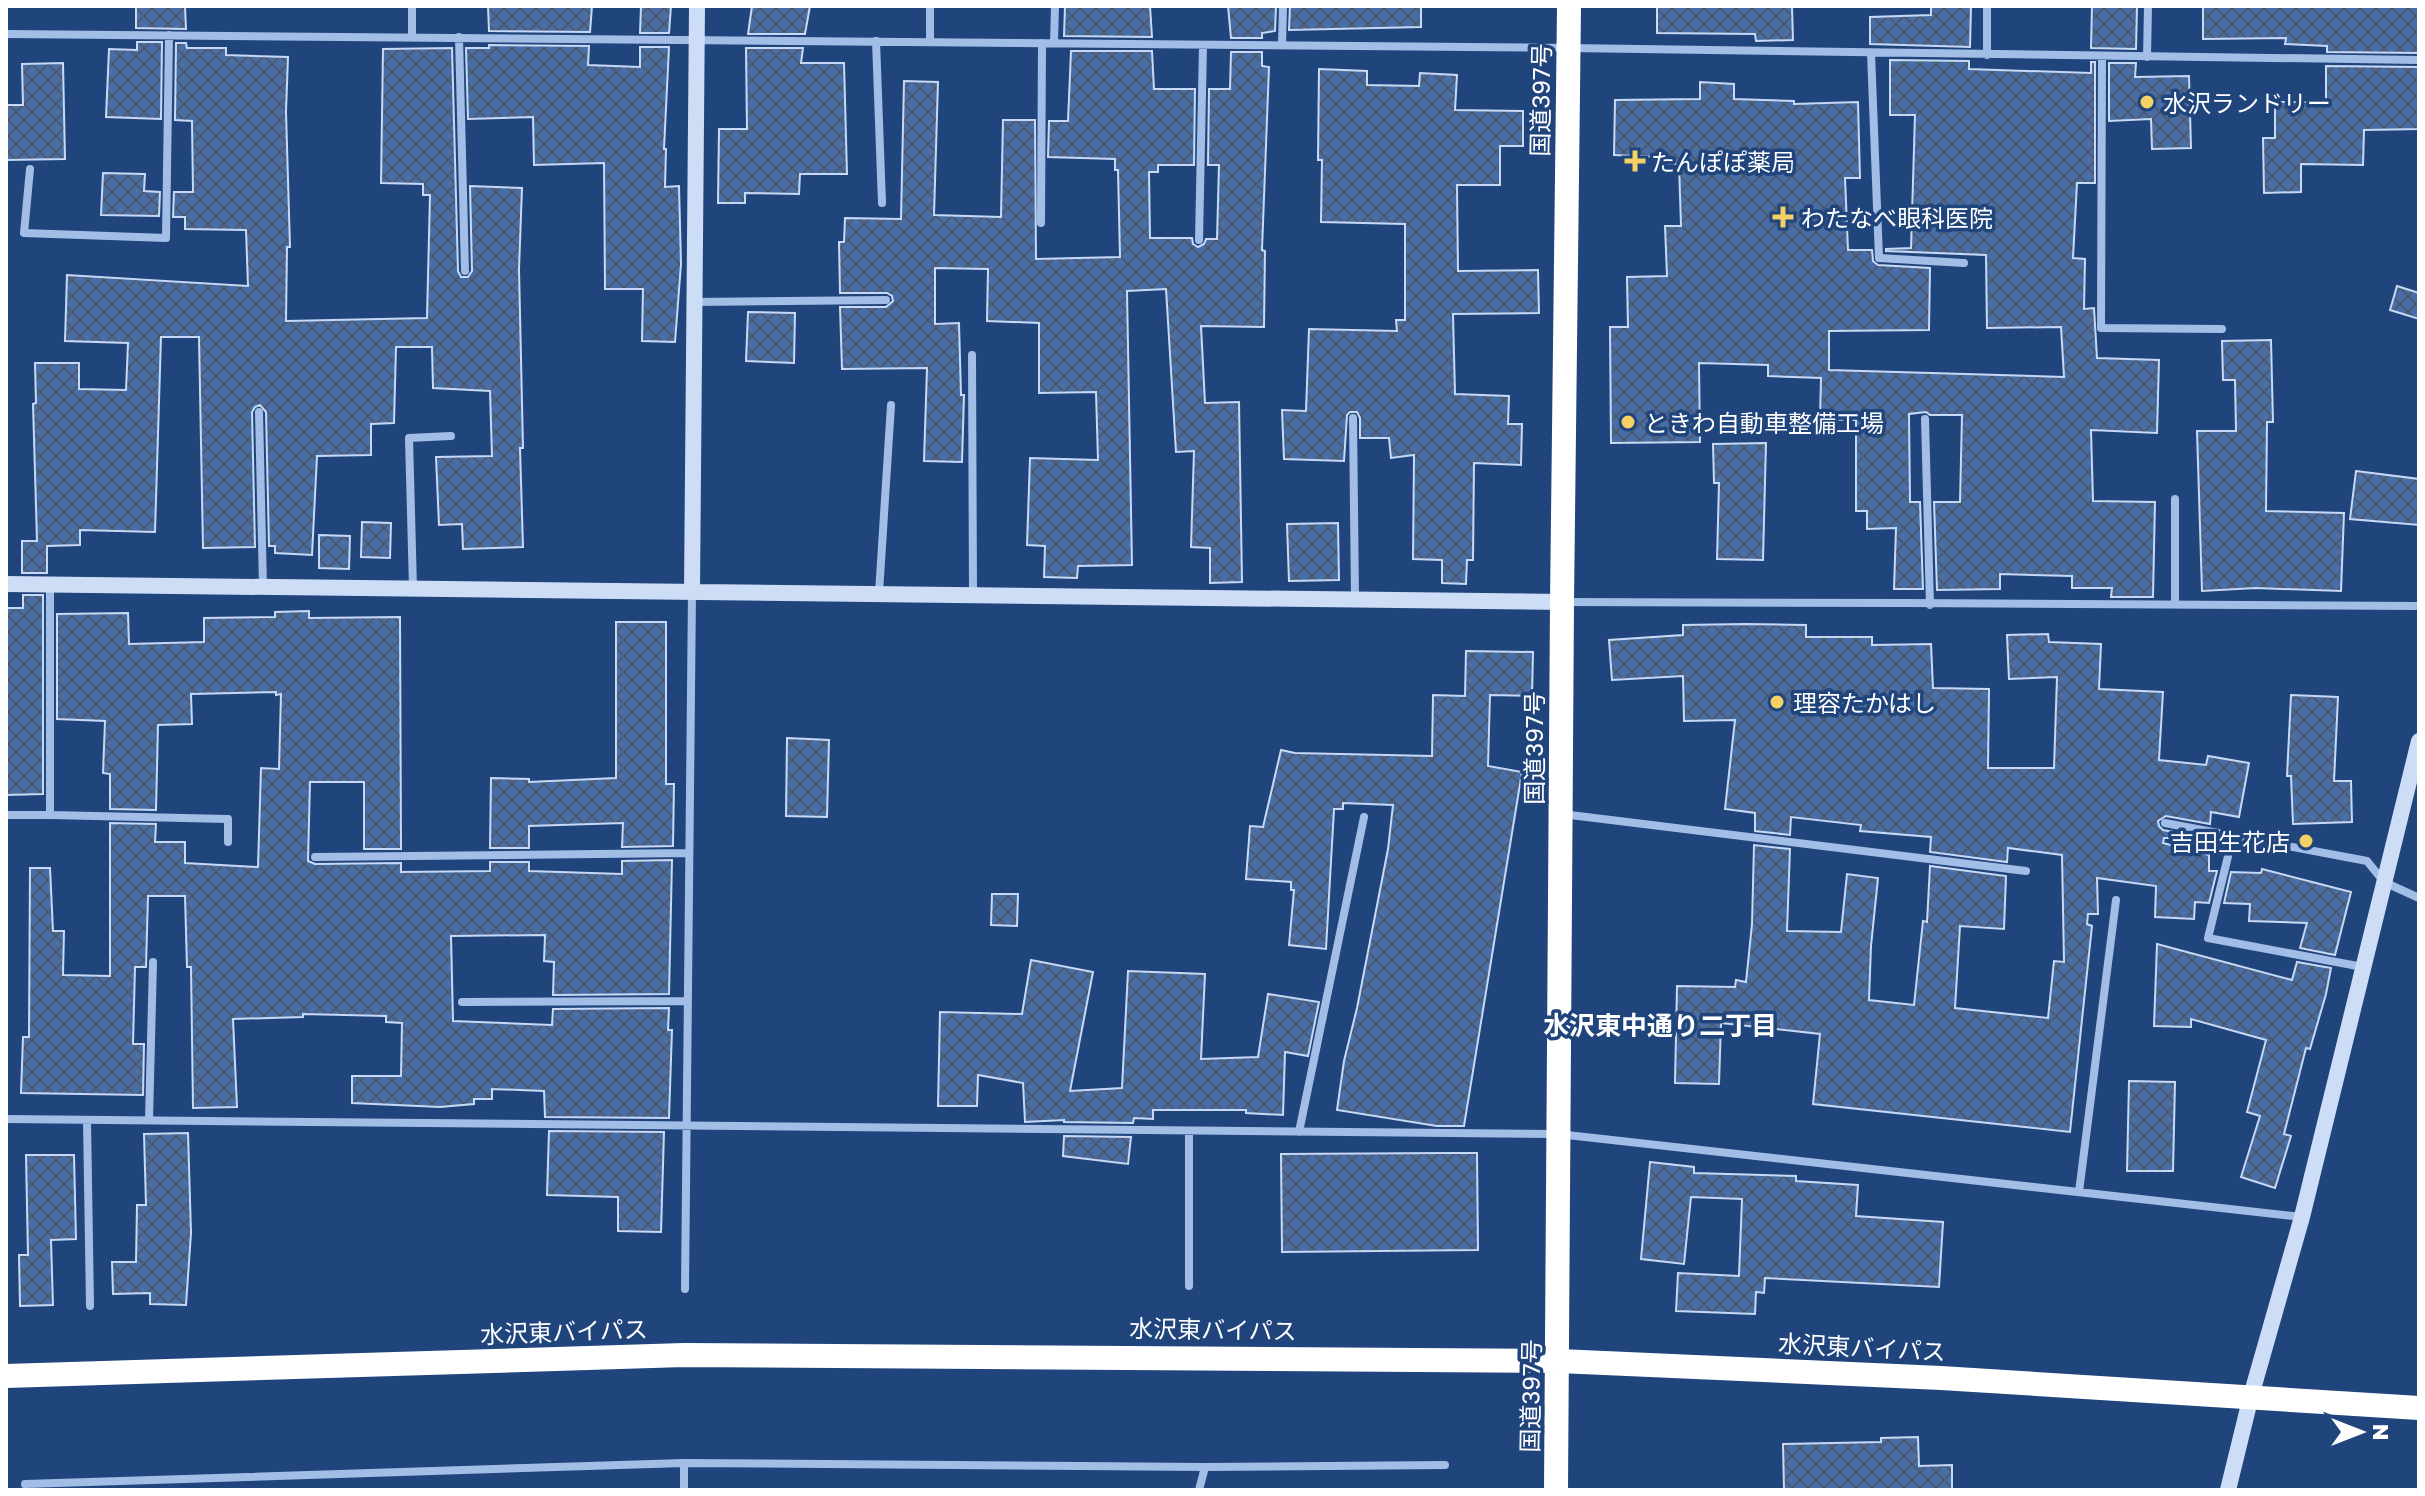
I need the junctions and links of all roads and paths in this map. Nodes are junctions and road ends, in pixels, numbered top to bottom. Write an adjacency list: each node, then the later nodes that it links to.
1 (412, 6): 11 (street)
2 (697, 6): 13 (street)
3 (930, 6): 15 (street)
4 (1055, 6): 17 (street)
5 (1283, 6): 19 (street)
6 (1569, 6): 20 (highway, 国道397号)
7 (1987, 6): 22 (street)
8 (2148, 6): 24 (street)
9 (6, 34): 10 (street)
10 (169, 35): 11 (street); 26 (street)
11 (412, 37): 12 (street)
12 (459, 37): 13 (street); 31 (street)
13 (696, 39): 14 (street); 33 (street)
14 (876, 41): 15 (street); 27 (street)
15 (930, 42): 16 (street)
16 (1042, 43): 17 (street); 28 (street)
17 (1054, 43): 18 (street)
18 (1203, 45): 19 (street); 29 (street)
19 (1282, 45): 20 (street)
20 (1569, 48): 21 (street); 50 (highway, 国道397号)
21 (1871, 53): 22 (street); 30 (street)
22 (1987, 55): 23 (street)
23 (2102, 56): 24 (street); 34 (street)
24 (2147, 57): 25 (street)
25 (2419, 60)
26 (30, 169)
27 (882, 203)
28 (1041, 223)
29 (1199, 240)
30 (1964, 263)
31 (465, 271)
32 (886, 300): 33 (street)
33 (694, 302): 46 (street)
34 (2222, 329)
35 (972, 355): 48 (street)
36 (891, 405): 47 (street)
37 (259, 412): 44 (street)
38 (1353, 418): 49 (street)
39 (1925, 419): 52 (street)
40 (451, 436): 45 (street)
41 (2175, 499): 51 (street)
42 (6, 584): 43 (street)
43 (50, 585): 44 (street); 57 (street)
44 (263, 586): 45 (street)
45 (413, 588): 46 (street)
46 (692, 590): 47 (street); 62 (street)
47 (879, 593): 48 (street)
48 (973, 594): 49 (street)
49 (1355, 599): 50 (street)
50 (1562, 602): 52 (street); 55 (highway, 国道397号)
51 (2175, 603): 52 (street); 53 (street)
52 (1930, 605)
53 (2419, 606)
54 (2419, 741): 65 (street)
55 (1560, 814): 64 (street); 78 (highway, 国道397号)
56 (6, 815): 57 (street)
57 (50, 815): 61 (street)
58 (1364, 817): 77 (street)
59 (2165, 823): 60 (street)
60 (2233, 836): 65 (street); 69 (street)
61 (228, 842)
62 (689, 853): 63 (street); 70 (street)
63 (315, 857)
64 (2026, 871)
65 (2384, 882): 66 (street); 69 (street)
66 (2419, 898)
67 (2116, 900): 79 (street)
68 (153, 962): 74 (street)
69 (2364, 967): 80 (street)
70 (687, 1001): 71 (street); 75 (street)
71 (462, 1002)
72 (6, 1119): 73 (street)
73 (87, 1120): 74 (street); 83 (street)
74 (149, 1120): 75 (street)
75 (686, 1126): 76 (street); 82 (street)
76 (1189, 1131): 77 (street); 81 (street)
77 (1299, 1132): 78 (street)
78 (1558, 1134): 79 (street); 84 (highway, 国道397号)
79 (2079, 1192): 80 (street)
80 (2302, 1217): 86 (street)
81 (1189, 1286)
82 (685, 1289)
83 (90, 1306)
84 (1559, 1361): 85 (highway, 水沢東バイパス); 86 (highway, 水沢東バイパス); 94 (highway, 国道397号)
85 (6, 1376)
86 (2251, 1396): 87 (highway, 水沢東バイパス); 95 (street)
87 (2419, 1408)
88 (684, 1463): 90 (street); 91 (street); 92 (street)
89 (1445, 1465): 90 (street)
90 (1205, 1467): 93 (street)
91 (25, 1484)
92 (684, 1490)
93 (1199, 1490)
94 (1556, 1490)
95 (2228, 1490)

